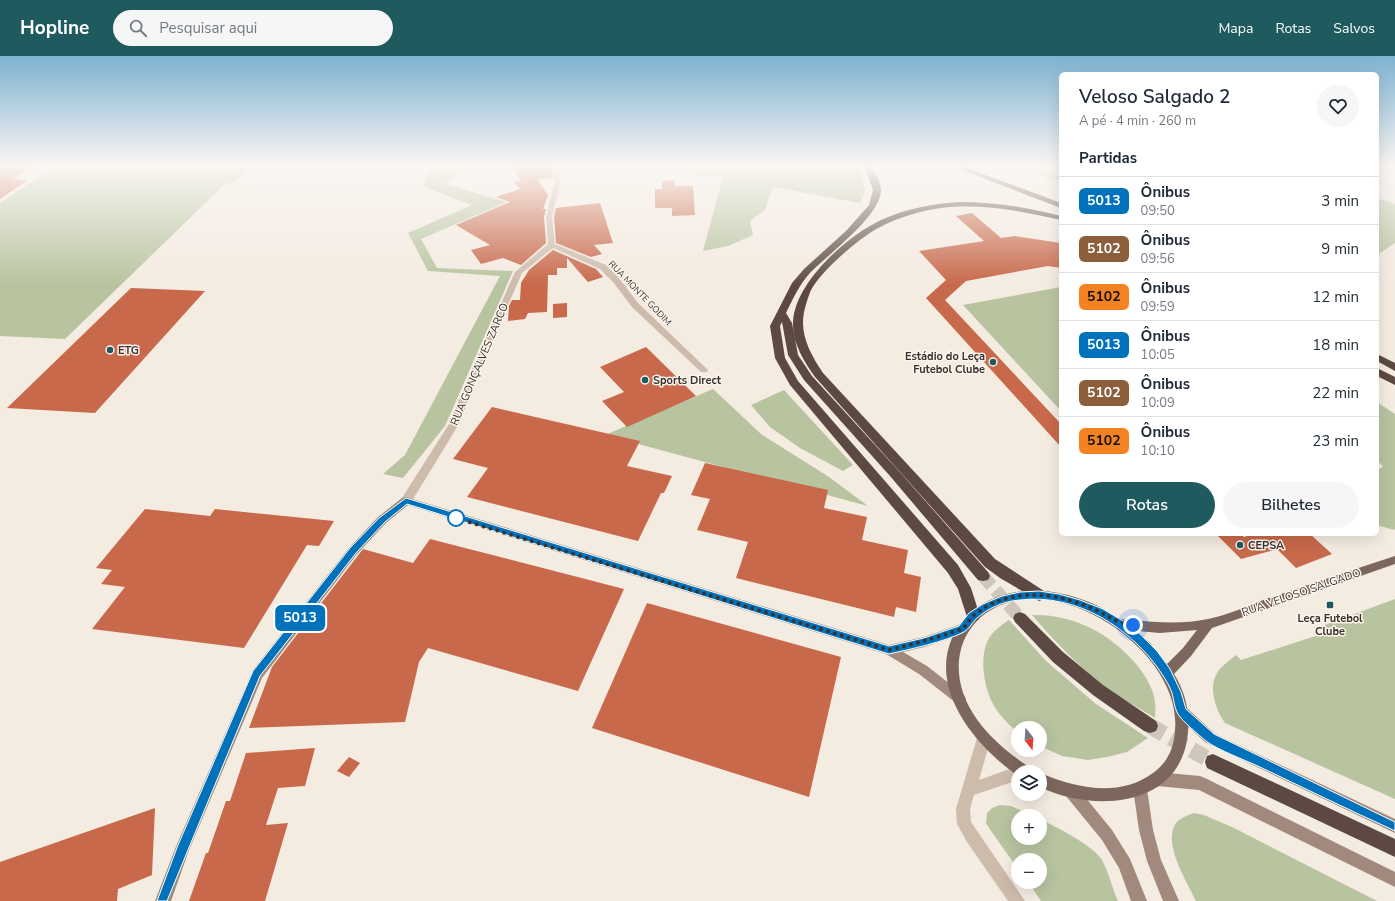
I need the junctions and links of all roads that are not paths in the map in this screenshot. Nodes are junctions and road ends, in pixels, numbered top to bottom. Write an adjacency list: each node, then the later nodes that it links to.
1 (552, 206): 6 (street)
2 (872, 206): 7 (highway)
3 (951, 206): 16 (highway)
4 (1005, 206): 5 (highway)
5 (1059, 218)
6 (552, 245): 10 (street, RUA MONTE GODIM); 13 (street, RUA GONÇALVES ZARCO)
7 (782, 314): 15 (highway); 17 (highway)
8 (1379, 358): 9 (highway)
9 (1395, 368)
10 (704, 370)
11 (1379, 372): 12 (highway)
12 (1395, 382)
13 (406, 501): 22 (street); 39 (street, RUA GONÇALVES ZARCO)
14 (1395, 560): 20 (main road, RUA VELOSO SALGADO)
15 (982, 576)
16 (1039, 595): 17 (main road); 19 (main road)
17 (973, 616): 21 (main road)
18 (1020, 618): 26 (highway)
19 (1120, 624): 20 (main road, RUA VELOSO SALGADO); 23 (main road)
20 (1208, 624): 23 (main road)
21 (962, 629): 22 (street); 24 (main road)
22 (889, 650): 24 (street)
23 (1167, 672): 25 (main road)
24 (960, 699): 27 (main road)
25 (1182, 712): 31 (main road); 36 (street)
26 (1150, 726)
27 (984, 738): 29 (main road); 34 (street)
28 (1213, 762): 37 (highway)
29 (1013, 765)
30 (1011, 776): 34 (street)
31 (1157, 779): 33 (main road); 38 (street)
32 (1047, 783): 35 (main road)
33 (1140, 789): 35 (main road); 42 (street)
34 (969, 790): 40 (street)
35 (1071, 792): 41 (street)
36 (1395, 826)
37 (1395, 848)
38 (1395, 880)
39 (163, 901)
40 (1017, 901)
41 (1139, 901)
42 (1171, 901)

